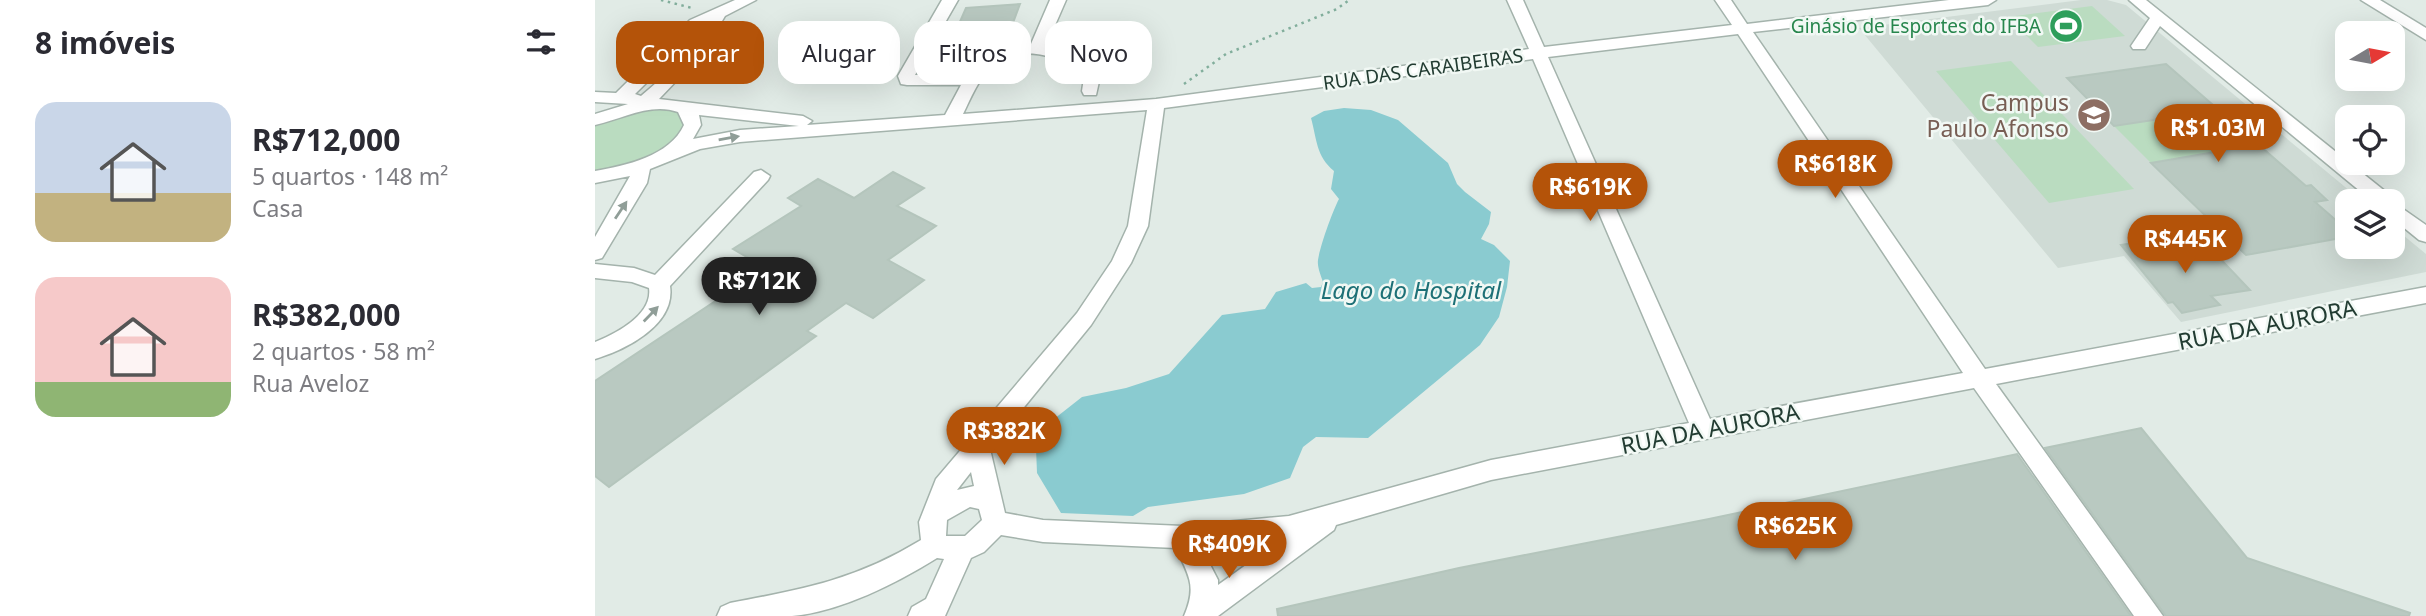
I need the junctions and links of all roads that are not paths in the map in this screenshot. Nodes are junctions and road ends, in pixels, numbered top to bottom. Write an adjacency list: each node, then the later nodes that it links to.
1 (748, 0): 10 (street)
2 (950, 0): 11 (street)
3 (1058, 0): 17 (street)
4 (1515, 0): 19 (street)
5 (1723, 0): 14 (street)
6 (1988, 0): 9 (street, RUA DAS CARAIBEIRAS)
7 (2137, 0): 12 (street)
8 (2369, 0): 15 (street)
9 (1911, 4): 14 (street, RUA DAS CARAIBEIRAS)
10 (718, 13): 25 (street); 26 (street)
11 (938, 21)
12 (2153, 24): 13 (street); 16 (street); 36 (street)
13 (2128, 26)
14 (1743, 30): 19 (street, RUA DAS CARAIBEIRAS); 45 (street)
15 (2426, 35)
16 (2139, 46)
17 (1037, 49): 18 (street); 23 (street)
18 (1031, 50)
19 (1538, 53): 27 (street, RUA DAS CARAIBEIRAS); 46 (street)
20 (914, 62): 21 (street)
21 (914, 80)
22 (971, 84): 29 (street)
23 (1090, 91)
24 (595, 97): 25 (street)
25 (622, 97): 26 (street)
26 (652, 102): 28 (street); 30 (street)
27 (1156, 104): 29 (street, RUA DAS CARAIBEIRAS); 47 (street)
28 (684, 108): 31 (street); 32 (street)
29 (951, 119): 31 (street, RUA DAS CARAIBEIRAS)
30 (595, 120)
31 (857, 126): 32 (street, one-way to 31)
32 (664, 155): 33 (street)
33 (636, 168): 35 (street); 37 (street); 40 (street, one-way to 33)
34 (761, 176): 42 (street)
35 (595, 177)
36 (2368, 189)
37 (595, 190)
38 (2405, 218): 39 (street)
39 (2426, 235)
40 (595, 253)
41 (595, 271): 42 (street)
42 (659, 284): 44 (street, one-way to 42)
43 (2426, 295): 45 (street, RUA DA AURORA)
44 (595, 351)
45 (1979, 378): 46 (street, RUA DA AURORA); 56 (street)
46 (1703, 429): 49 (street, RUA DA AURORA)
47 (977, 445): 48 (street); 50 (street)
48 (992, 512): 50 (street); 51 (street, RUA DA AURORA); 52 (street)
49 (1335, 514): 51 (street, RUA DA AURORA); 53 (street)
50 (933, 534): 52 (street); 54 (street)
51 (1184, 537): 53 (street)
52 (961, 551): 55 (street)
53 (1200, 614)
54 (730, 616)
55 (921, 616)
56 (2151, 616)

